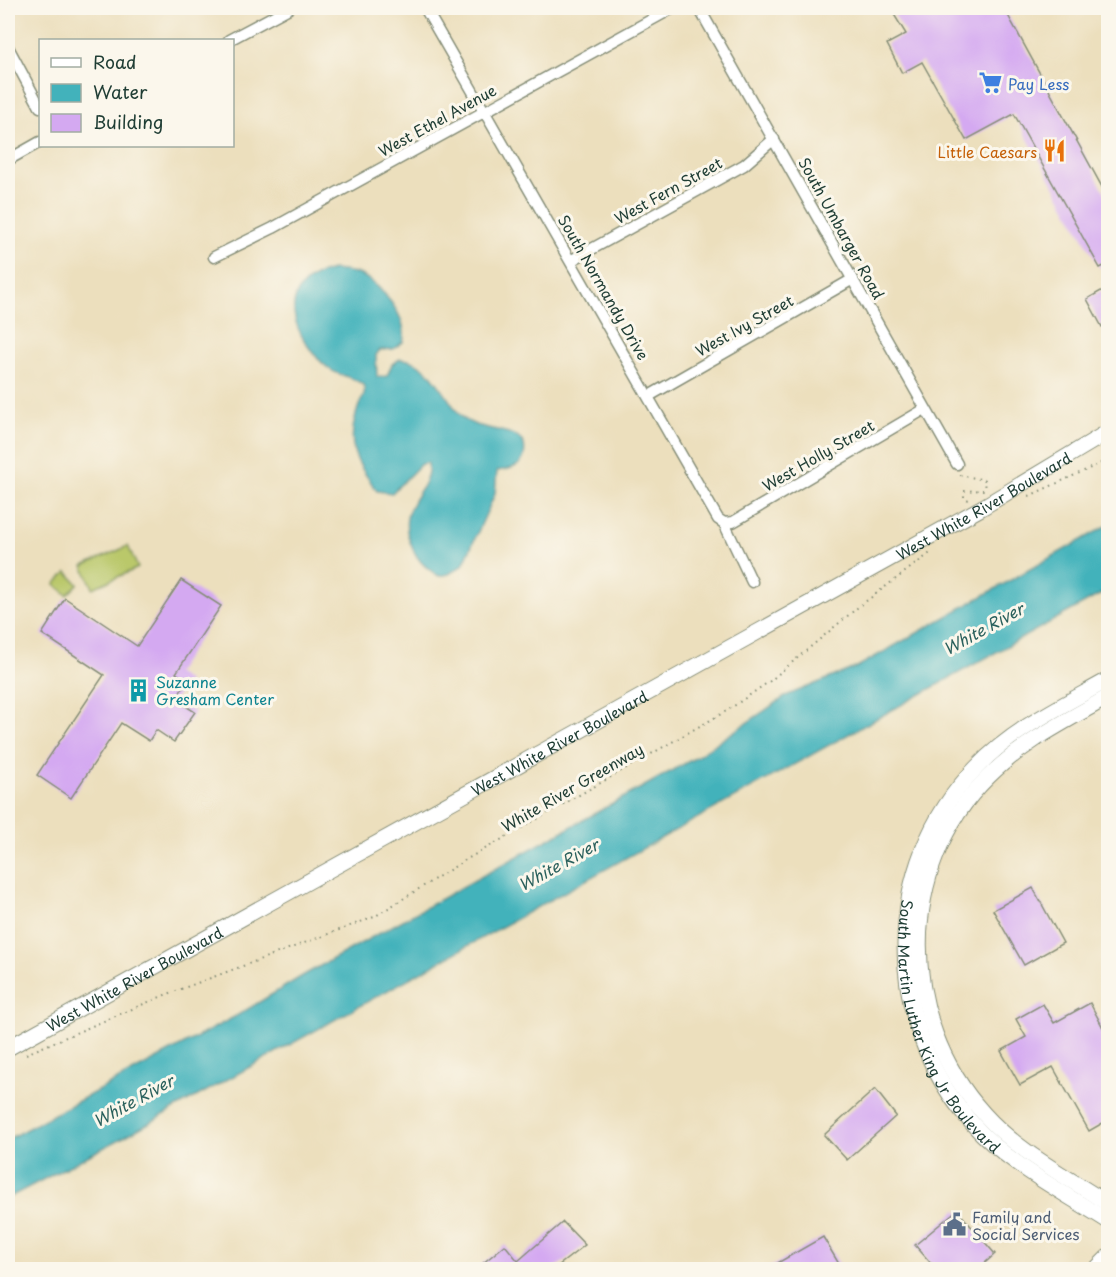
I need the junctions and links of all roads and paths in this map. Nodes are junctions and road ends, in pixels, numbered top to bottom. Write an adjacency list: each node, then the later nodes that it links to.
1 (289, 8): 5 (street)
2 (425, 8): 8 (street, South Normandy Drive)
3 (673, 8): 8 (street, West Ethel Avenue)
4 (699, 8): 9 (street, South Umbarger Road)
5 (231, 39)
6 (8, 47): 7 (street)
7 (39, 105)
8 (484, 110): 12 (street, West Ethel Avenue); 13 (street, South Normandy Drive)
9 (774, 140): 13 (street, West Fern Street); 14 (street, South Umbarger Road)
10 (39, 143): 11 (street)
11 (8, 160)
12 (214, 257)
13 (572, 260): 15 (street, South Normandy Drive)
14 (853, 279): 15 (street, West Ivy Street); 16 (street, South Umbarger Road)
15 (649, 396): 22 (street, South Normandy Drive)
16 (925, 410): 19 (street, South Umbarger Road); 22 (street, West Holly Street)
17 (1108, 432): 21 (main road, West White River Boulevard)
18 (1108, 460): 20 (path)
19 (957, 464): 21 (path)
20 (1023, 499)
21 (983, 507): 27 (main road, West White River Boulevard)
22 (724, 523): 24 (street, South Normandy Drive)
23 (933, 551): 28 (path, White River Greenway)
24 (752, 582)
25 (1108, 681): 29 (main road, South Martin Luther King Jr Boulevard)
26 (1108, 698): 29 (main road, South Martin Luther King Jr Boulevard)
27 (8, 1048)
28 (22, 1056)
29 (1082, 1195): 30 (main road, South Martin Luther King Jr Boulevard); 31 (main road, South Martin Luther King Jr Boulevard)
30 (1108, 1204)
31 (1108, 1221)
32 (1108, 1257): 33 (main road)
33 (1095, 1269)

